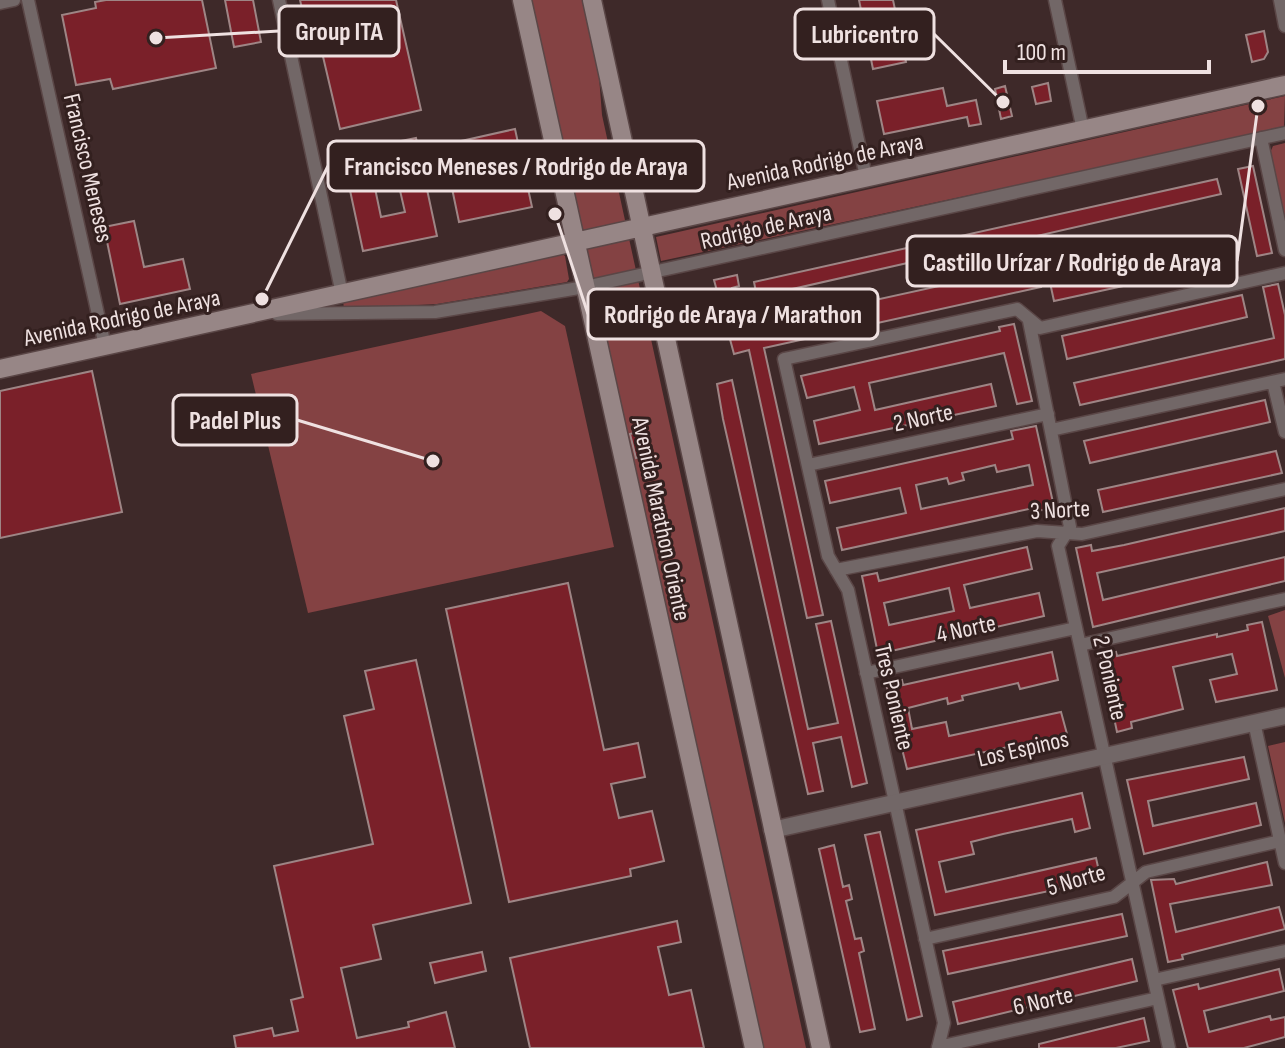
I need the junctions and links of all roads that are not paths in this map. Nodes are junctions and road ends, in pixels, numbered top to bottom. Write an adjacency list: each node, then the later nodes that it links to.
1 (14, 0): 9 (street)
2 (28, 0): 25 (street, Francisco Meneses)
3 (279, 0): 22 (street)
4 (522, 0): 17 (main road, Avenida Marathon Oriente)
5 (592, 0): 16 (main road, Avenida Marathon Oriente)
6 (828, 0): 15 (street)
7 (1055, 0): 12 (street)
8 (1280, 0): 10 (street)
9 (0, 3)
10 (1285, 26)
11 (1285, 85): 12 (main road, Avenida Rodrigo de Araya)
12 (1083, 130): 15 (main road, Avenida Rodrigo de Araya)
13 (1285, 133): 14 (street, Rodrigo de Araya)
14 (1261, 138): 18 (street); 20 (street, Rodrigo de Araya)
15 (866, 177): 16 (main road, Avenida Rodrigo de Araya)
16 (640, 227): 17 (main road, Avenida Rodrigo de Araya); 20 (main road, Avenida Marathon Oriente)
17 (575, 242): 21 (main road, Avenida Marathon Oriente); 22 (main road, Avenida Rodrigo de Araya)
18 (1285, 250)
19 (1285, 273): 24 (street)
20 (651, 275): 21 (street, Rodrigo de Araya); 43 (main road, Avenida Marathon Oriente)
21 (585, 287): 23 (street, Rodrigo de Araya); 51 (main road, Avenida Marathon Oriente)
22 (342, 294): 23 (main road, Avenida Rodrigo de Araya)
23 (250, 314): 25 (main road, Avenida Rodrigo de Araya)
24 (1029, 321): 28 (street, 2 Poniente); 31 (street, Tres Poniente)
25 (105, 346): 26 (main road, Avenida Rodrigo de Araya)
26 (1, 364)
27 (1279, 381): 29 (street); 30 (street)
28 (1048, 414): 29 (street, 2 Poniente); 31 (street, 2 Norte)
29 (1051, 430): 33 (street, 2 Poniente)
30 (1285, 432)
31 (808, 465): 34 (street, Tres Poniente)
32 (1285, 489): 33 (street, 3 Norte)
33 (1063, 533): 34 (street, 3 Norte); 36 (street, 2 Poniente)
34 (836, 570): 38 (street, Tres Poniente)
35 (1285, 599): 37 (street)
36 (1076, 628): 37 (street, 2 Poniente); 38 (street, 4 Norte)
37 (1080, 645): 41 (street, 2 Poniente)
38 (866, 673): 42 (street, Tres Poniente)
39 (1285, 716): 40 (street, Los Espinos)
40 (1254, 722): 41 (street, Los Espinos); 44 (street)
41 (1105, 756): 42 (street, Los Espinos); 46 (street, 2 Poniente)
42 (895, 802): 43 (street, Los Espinos); 47 (street, Tres Poniente)
43 (772, 830): 52 (main road, Avenida Marathon Oriente)
44 (1280, 841): 45 (street); 46 (street, 5 Norte)
45 (1285, 863)
46 (1132, 882): 47 (street, 5 Norte); 49 (street, 2 Poniente)
47 (925, 939): 53 (street, Tres Poniente)
48 (1285, 951): 49 (street)
49 (1154, 980): 50 (street, 2 Poniente)
50 (1158, 998): 53 (street, 6 Norte); 54 (street, 2 Poniente)
51 (754, 1048)
52 (821, 1048)
53 (938, 1048)
54 (1169, 1048)

